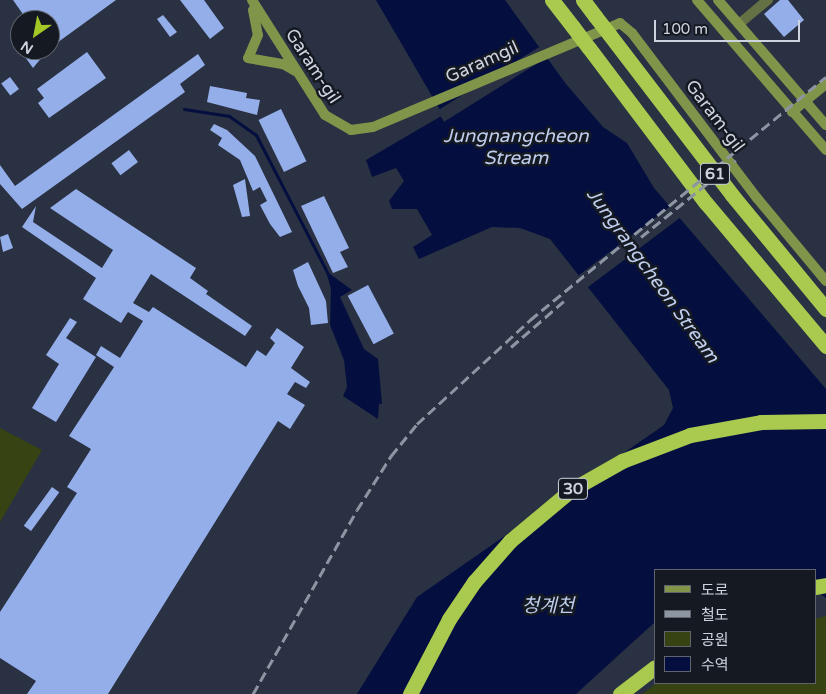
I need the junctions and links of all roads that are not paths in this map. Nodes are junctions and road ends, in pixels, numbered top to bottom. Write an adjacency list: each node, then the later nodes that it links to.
1 (552, 0): 18 (highway, 61, bridge)
2 (583, 0): 17 (highway, 61, bridge)
3 (697, 0): 13 (street)
4 (718, 0): 7 (street)
5 (768, 0): 7 (street)
6 (252, 1): 9 (street, Garam-gil); 9 (street)
7 (739, 24): 11 (street)
8 (559, 45): 12 (street, Garamgil); 16 (street, Garam-gil)
9 (299, 75): 12 (street, Garam-gil)
10 (826, 84): 11 (street)
11 (805, 102): 13 (street); 14 (street)
12 (418, 108)
13 (792, 112): 15 (street)
14 (826, 125)
15 (826, 150)
16 (826, 281)
17 (826, 309)
18 (826, 346)
19 (826, 421): 21 (highway, 30)
20 (654, 668): 22 (highway)
21 (410, 694)
22 (620, 694)

